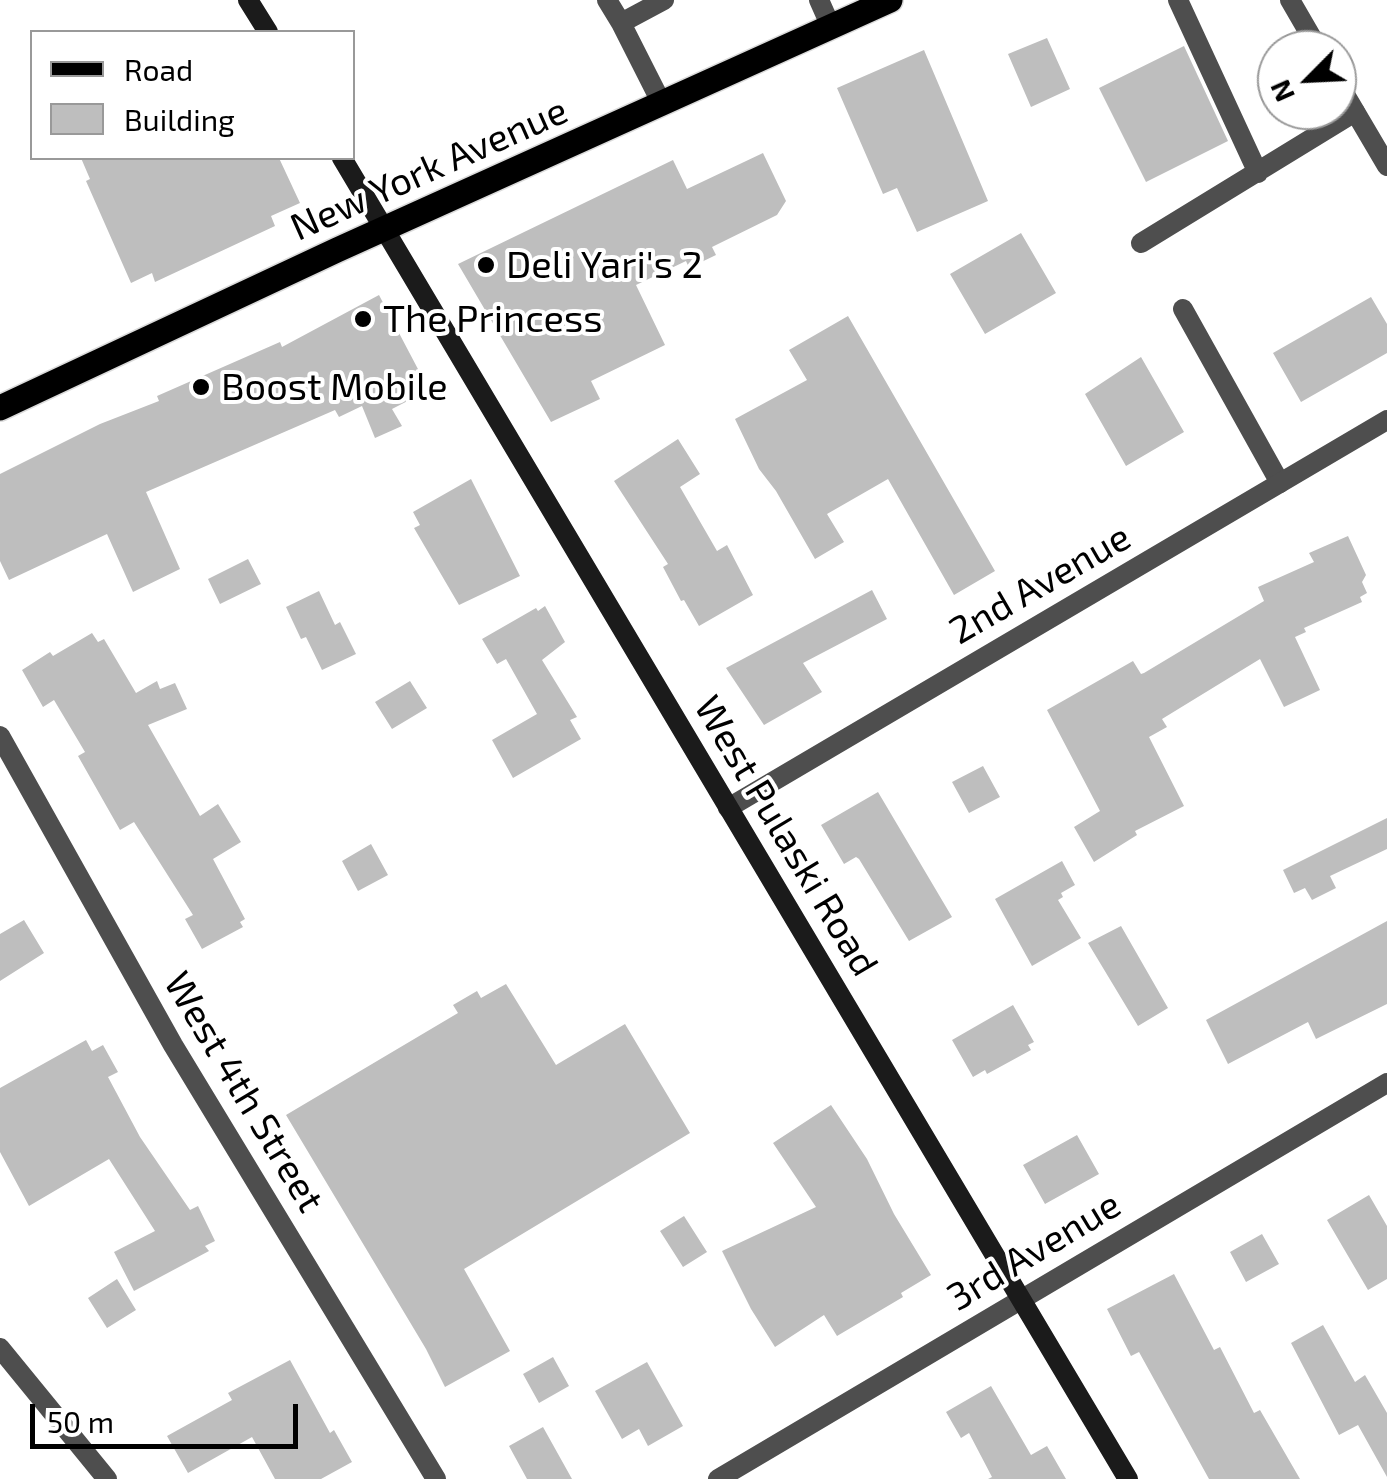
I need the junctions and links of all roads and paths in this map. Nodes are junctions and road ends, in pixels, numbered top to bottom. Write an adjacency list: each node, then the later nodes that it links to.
1 (606, 0): 8 (street)
2 (664, 0): 8 (street)
3 (818, 0): 9 (street)
4 (890, 0): 9 (main road, New York Avenue)
5 (1178, 0): 17 (street)
6 (1290, 0): 11 (street)
7 (253, 2): 10 (main road)
8 (621, 23): 12 (street)
9 (831, 27): 12 (main road, New York Avenue)
10 (267, 30)
11 (1307, 30)
12 (662, 104): 18 (main road, New York Avenue)
13 (1357, 115): 16 (street)
14 (1326, 130): 17 (street)
15 (343, 160): 18 (main road, West Pulaski Road)
16 (1387, 166)
17 (1258, 172): 19 (street)
18 (385, 229): 21 (main road, New York Avenue); 25 (main road, West Pulaski Road)
19 (1141, 243)
20 (1183, 309): 23 (street)
21 (0, 408)
22 (1387, 420): 23 (street, 2nd Avenue)
23 (1280, 483): 25 (street, 2nd Avenue)
24 (0, 736): 30 (street, West 4th Street)
25 (728, 808): 27 (main road, West Pulaski Road)
26 (1387, 1083): 27 (street, 3rd Avenue)
27 (1022, 1300): 31 (street, 3rd Avenue); 32 (main road, West Pulaski Road)
28 (0, 1348): 29 (street)
29 (106, 1479)
30 (436, 1479)
31 (718, 1479)
32 (1128, 1479)

